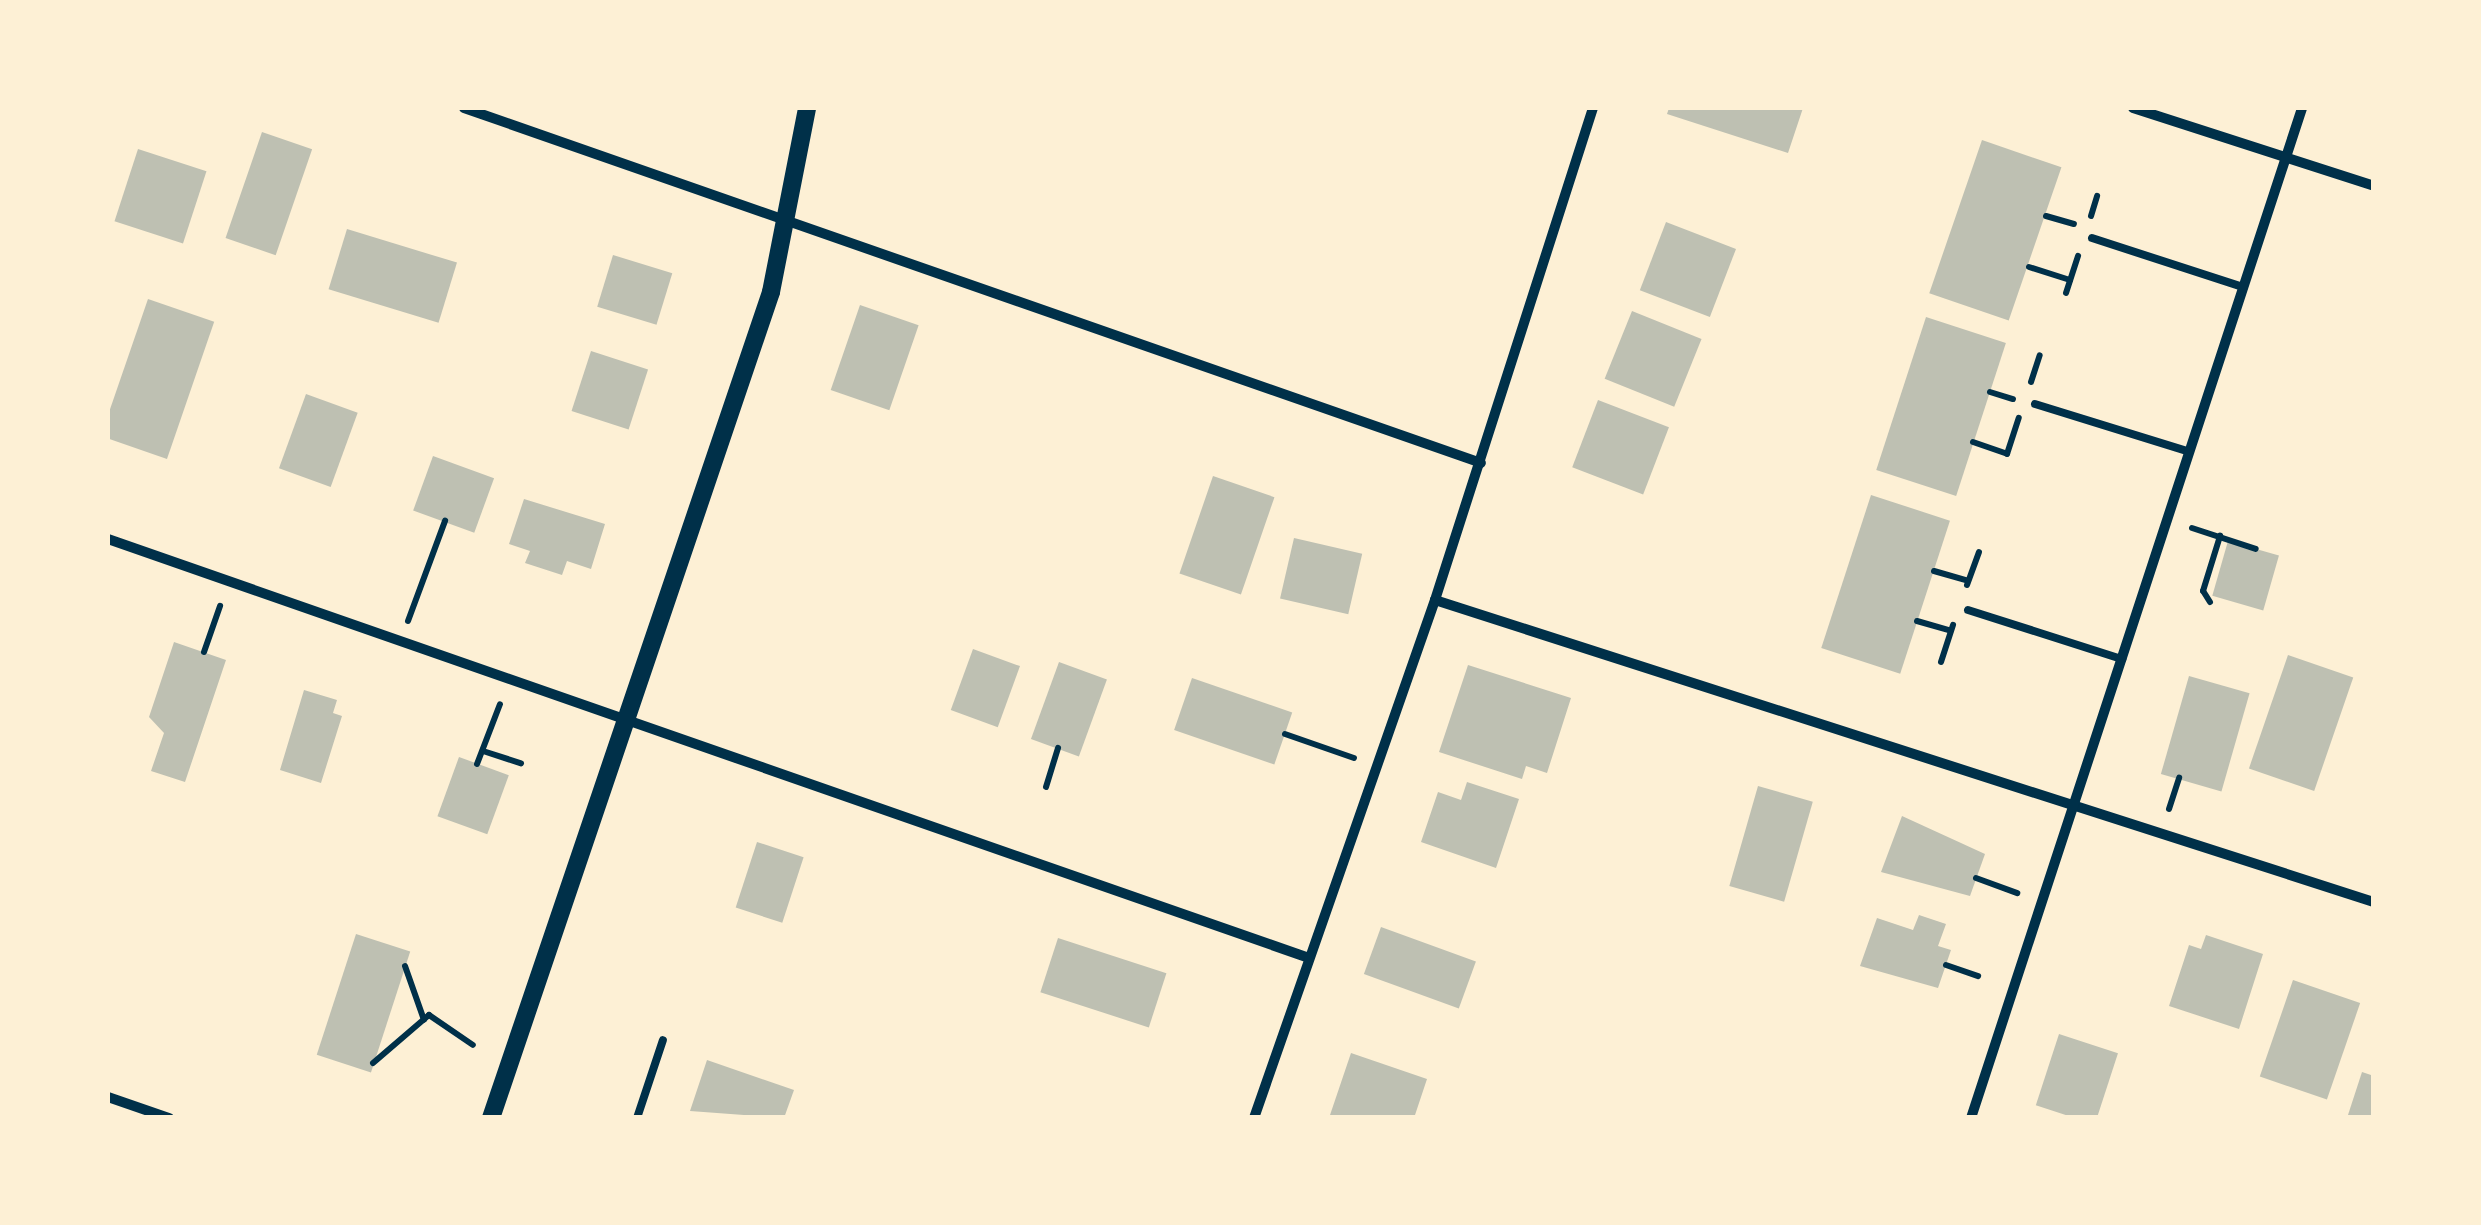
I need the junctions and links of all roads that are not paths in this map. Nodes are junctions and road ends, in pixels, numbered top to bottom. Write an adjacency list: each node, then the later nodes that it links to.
1 (464, 108): 8 (street)
2 (807, 108): 8 (street)
3 (1592, 108): 13 (street)
4 (2133, 108): 6 (street)
5 (2302, 108): 6 (street)
6 (2286, 157): 7 (street); 10 (street)
7 (2374, 186)
8 (788, 220): 13 (street); 18 (street)
9 (2092, 238): 10 (lane)
10 (2244, 288): 12 (street)
11 (2035, 404): 12 (lane)
12 (2190, 452): 17 (street)
13 (1481, 463): 15 (street)
14 (108, 539): 18 (street)
15 (1436, 600): 19 (street); 21 (street)
16 (1968, 610): 17 (lane)
17 (2122, 659): 19 (street)
18 (628, 719): 21 (street); 25 (street)
19 (2074, 806): 20 (street); 28 (street)
20 (2374, 902)
21 (1309, 958): 27 (street)
22 (664, 1040): 26 (lane)
23 (108, 1097): 24 (street)
24 (169, 1118)
25 (491, 1118)
26 (637, 1118)
27 (1254, 1118)
28 (1971, 1118)

